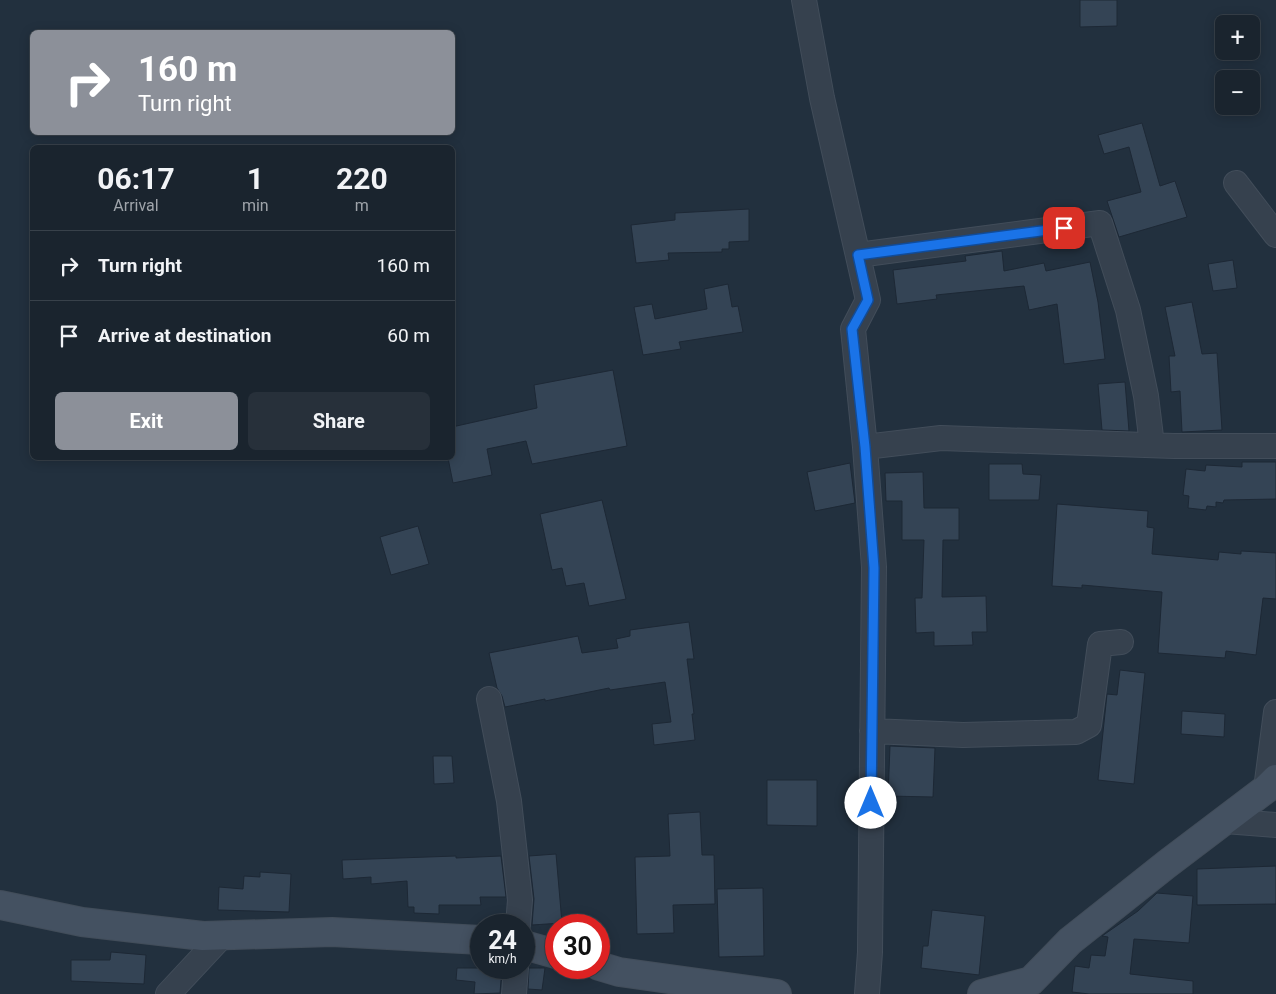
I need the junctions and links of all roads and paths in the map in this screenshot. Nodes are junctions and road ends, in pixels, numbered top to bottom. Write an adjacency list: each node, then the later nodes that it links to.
1 (804, 0): 4 (street)
2 (1236, 183): 3 (street)
3 (1276, 235)
4 (858, 255): 5 (street); 7 (street)
5 (1152, 445): 6 (street); 7 (street)
6 (1276, 446)
7 (865, 447): 11 (street)
8 (1121, 642): 11 (street)
9 (489, 699): 16 (street)
10 (1276, 712): 12 (street)
11 (872, 731): 24 (street)
12 (1271, 784): 13 (street)
13 (1225, 821): 14 (street); 25 (street)
14 (1276, 825)
15 (0, 905): 17 (street)
16 (519, 914)
17 (223, 935): 18 (street); 21 (street)
18 (470, 939)
19 (610, 969): 23 (street)
20 (515, 979): 22 (street)
21 (168, 994)
22 (514, 994)
23 (777, 994)
24 (867, 994)
25 (982, 994)

